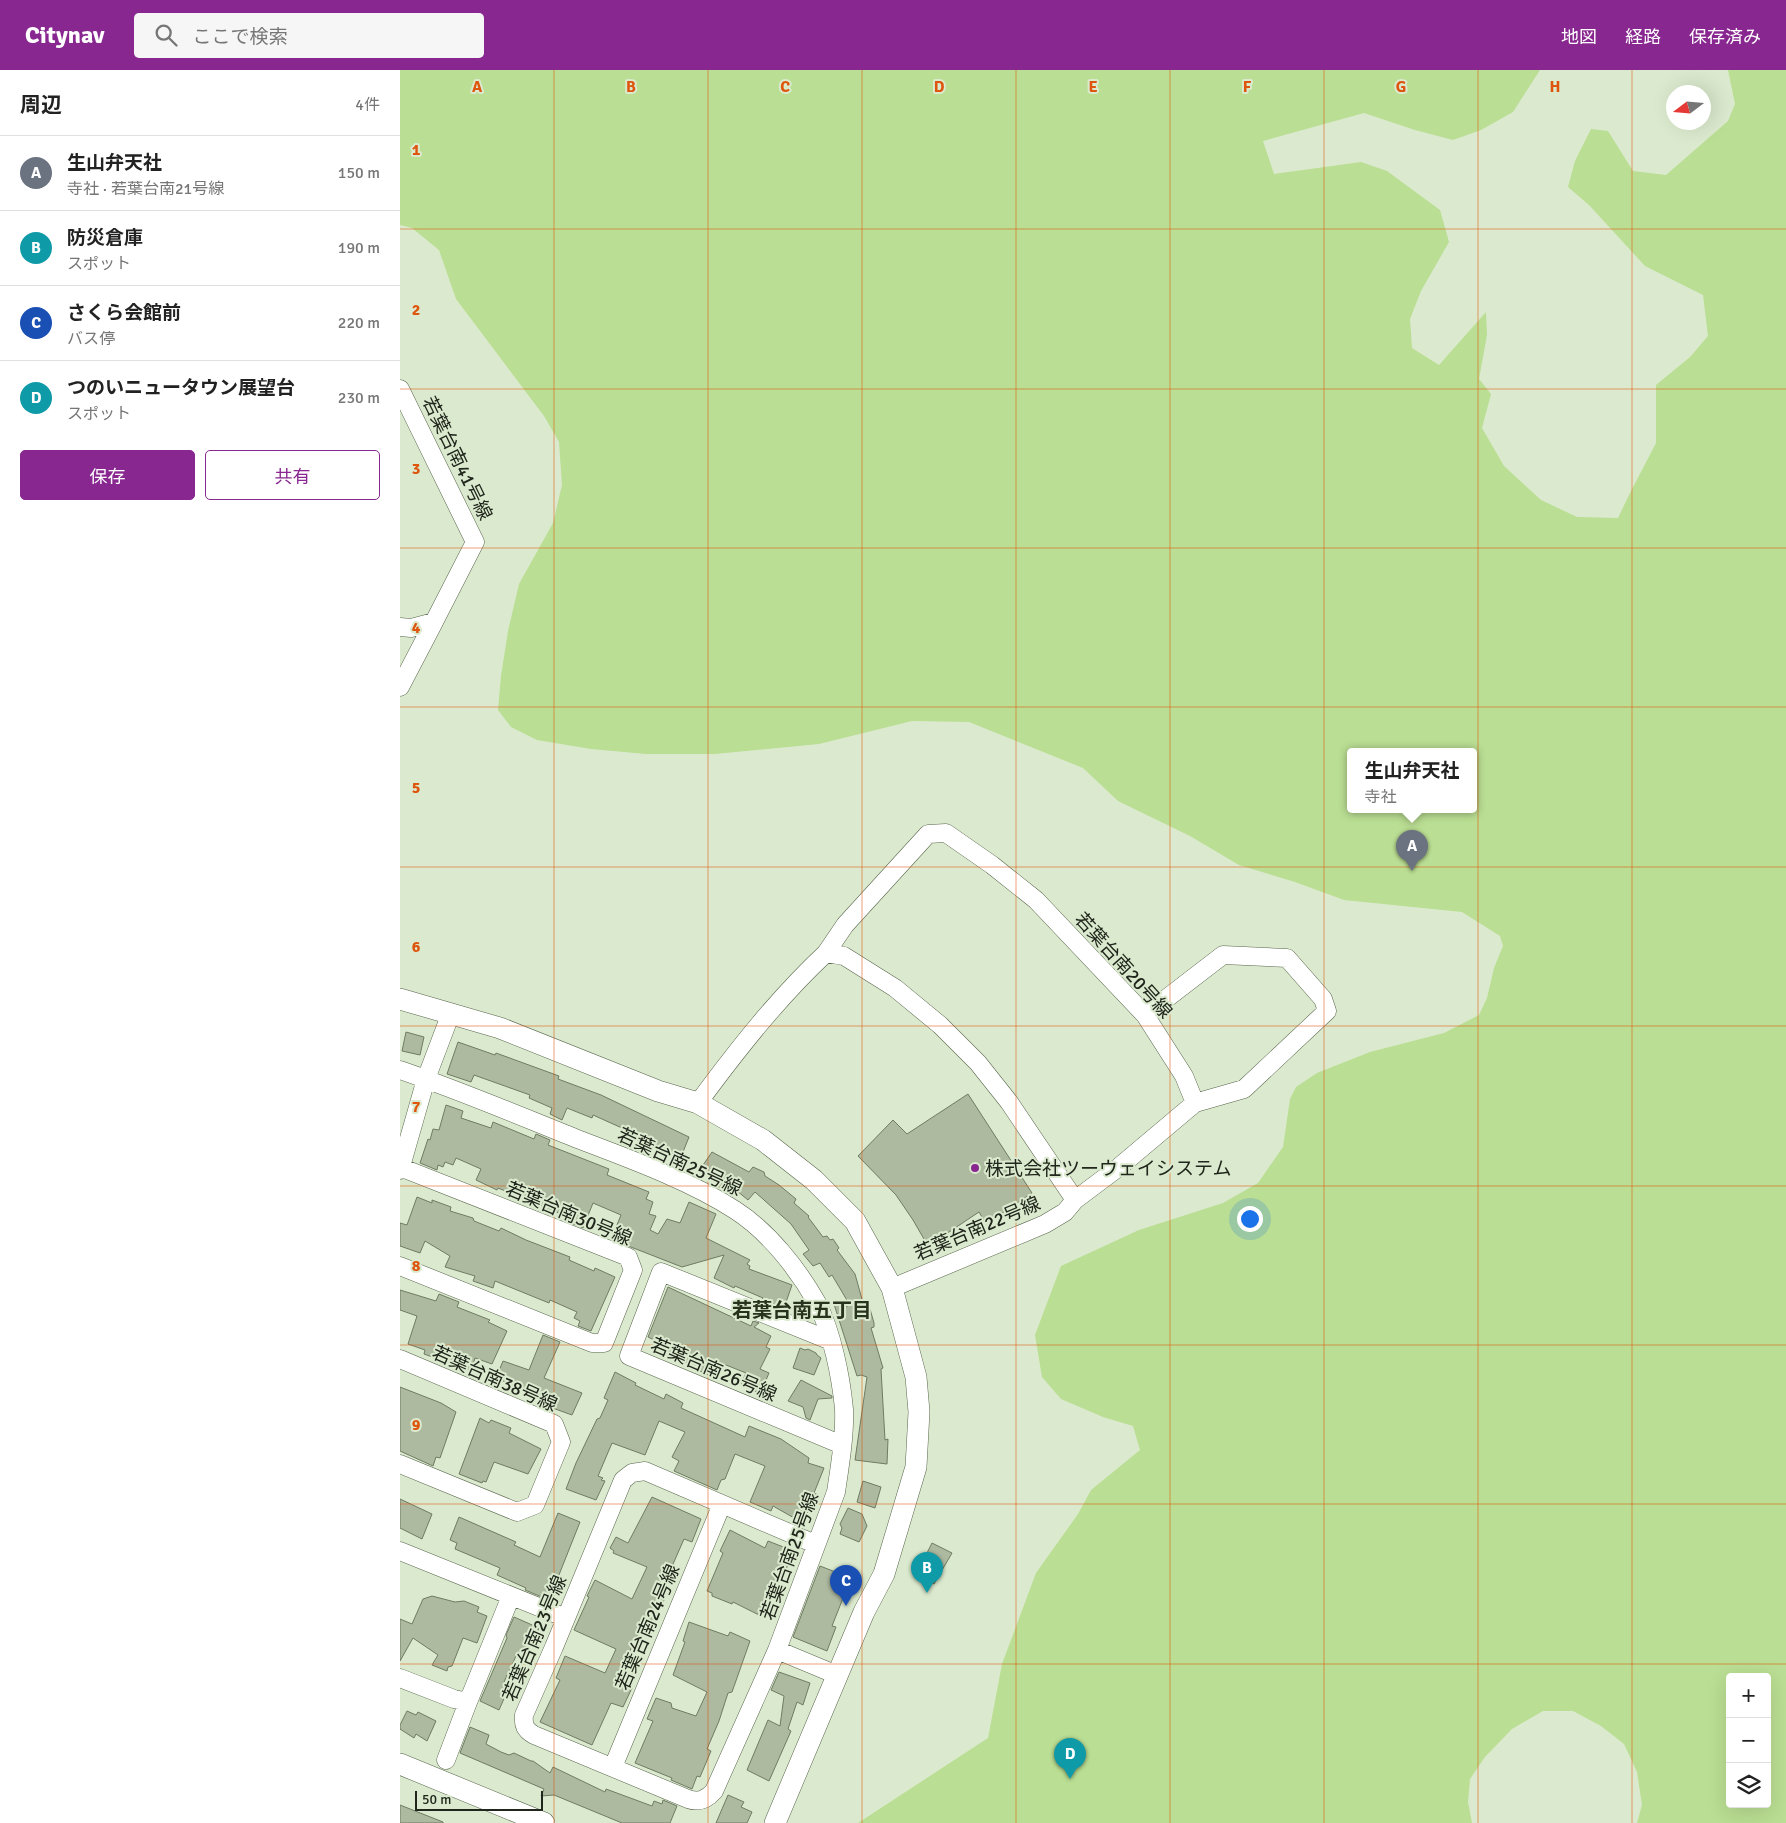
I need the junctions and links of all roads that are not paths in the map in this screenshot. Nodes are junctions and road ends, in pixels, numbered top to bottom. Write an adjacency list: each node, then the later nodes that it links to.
1 (400, 389): 2 (street, 若葉台南41号線)
2 (434, 622): 3 (street); 4 (street)
3 (400, 627)
4 (400, 687)
5 (826, 953): 8 (street, 若葉台南20号線); 11 (street, 若葉台南20号線); 14 (street)
6 (400, 998): 7 (street)
7 (451, 1013): 10 (street); 11 (street)
8 (1145, 1015): 12 (street, 若葉台南20号線); 12 (street)
9 (400, 1070): 10 (street, 若葉台南25号線)
10 (426, 1079): 13 (street); 17 (street, 若葉台南25号線)
11 (698, 1103): 16 (street)
12 (1194, 1103): 14 (street)
13 (400, 1168): 15 (street, 若葉台南30号線)
14 (1075, 1200): 16 (street, 若葉台南22号線)
15 (400, 1266)
16 (892, 1288): 27 (street)
17 (831, 1341): 19 (street, 若葉台南25号線); 19 (street, 若葉台南26号線)
18 (400, 1359): 20 (street, 若葉台南38号線)
19 (842, 1445): 22 (street, 若葉台南25号線)
20 (400, 1464)
21 (722, 1504): 22 (street, 若葉台南23号線); 25 (street, 若葉台南23号線); 32 (street, 若葉台南24号線)
22 (815, 1544): 26 (street, 若葉台南25号線)
23 (400, 1551): 24 (street)
24 (511, 1596): 25 (street); 29 (street)
25 (566, 1618): 32 (street, 若葉台南23号線)
26 (777, 1650): 27 (street, 若葉台南25号線); 32 (street, 若葉台南23号線)
27 (837, 1675): 34 (street)
28 (400, 1678): 29 (street)
29 (468, 1702): 30 (street)
30 (446, 1760)
31 (400, 1764): 33 (street)
32 (612, 1767)
33 (544, 1823)
34 (775, 1823)

